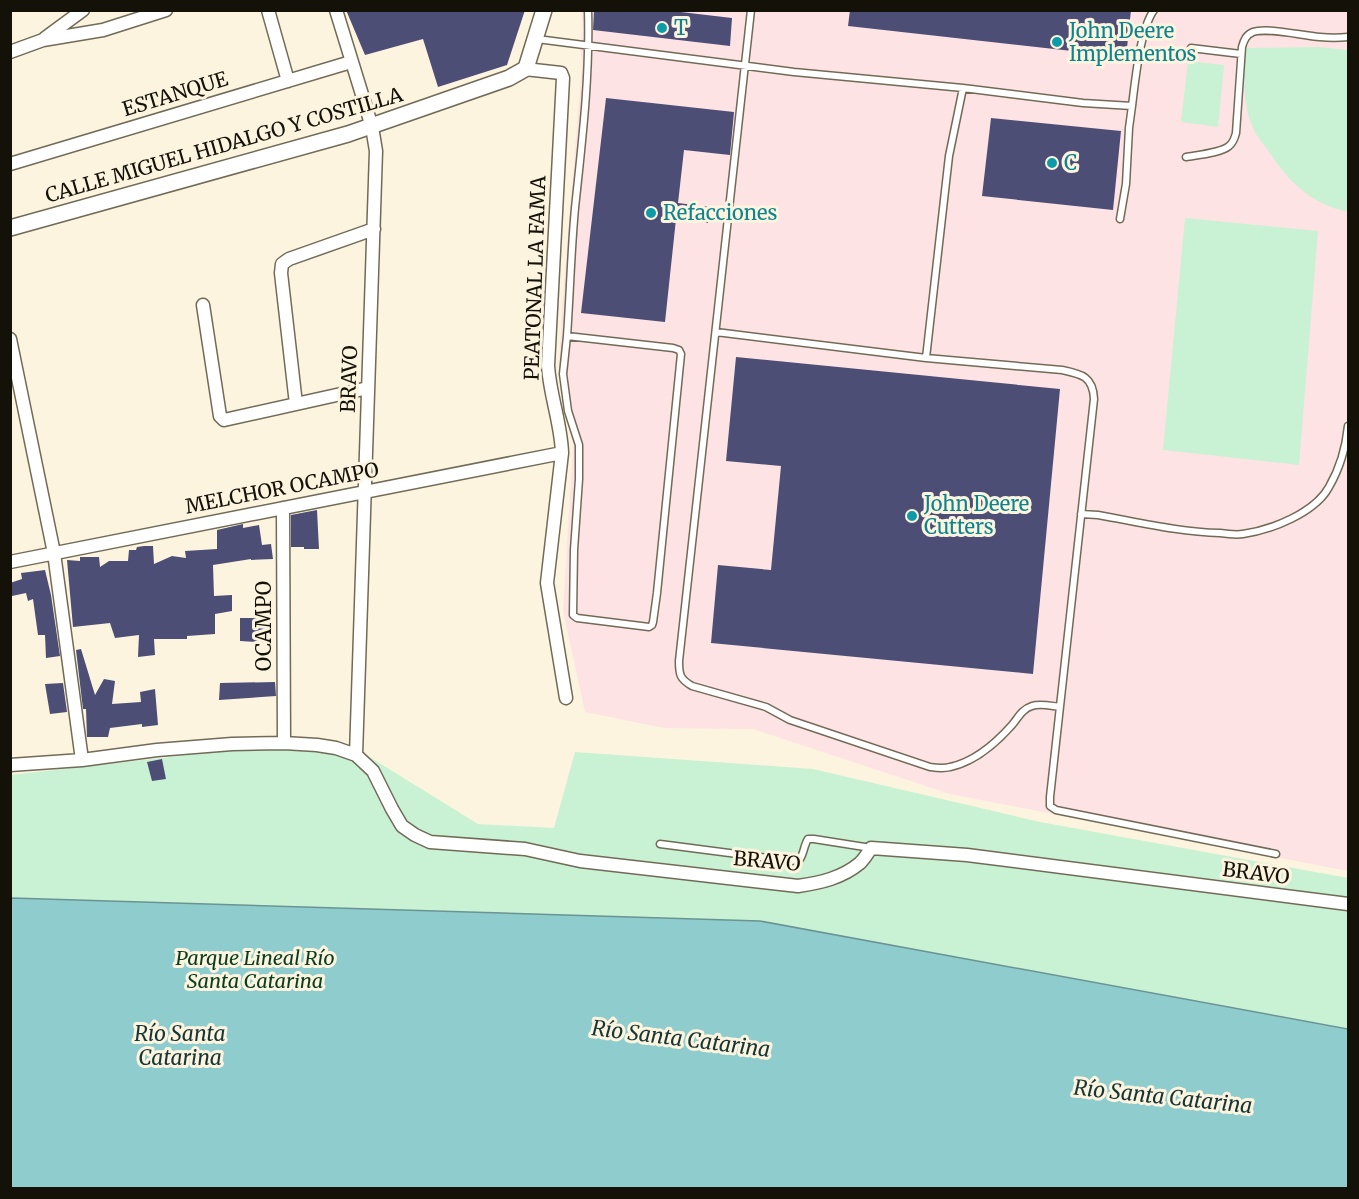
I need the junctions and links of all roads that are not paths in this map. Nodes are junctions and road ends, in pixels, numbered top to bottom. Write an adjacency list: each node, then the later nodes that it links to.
1 (83, 10): 11 (street)
2 (166, 10): 11 (street)
3 (268, 10): 19 (street)
4 (336, 10): 16 (street, BRAVO)
5 (544, 10): 10 (street)
6 (588, 10): 12 (lane)
7 (751, 10): 17 (lane)
8 (1154, 10): 21 (lane)
9 (1348, 37): 15 (lane)
10 (535, 39): 12 (lane); 18 (street)
11 (43, 40): 14 (street)
12 (589, 46): 17 (lane); 30 (lane)
13 (1191, 48): 15 (lane)
14 (10, 52)
15 (1241, 54): 23 (lane)
16 (351, 62): 19 (street, ESTANQUE); 22 (street, BRAVO)
17 (745, 66): 20 (lane); 29 (lane)
18 (525, 69): 22 (street, CALLE MIGUEL HIDALGO Y COSTILLA); 36 (street, PEATONAL LA FAMA)
19 (288, 81): 24 (street, ESTANQUE)
20 (963, 88): 21 (lane); 32 (lane)
21 (1132, 106): 25 (lane)
22 (372, 127): 26 (street, CALLE MIGUEL HIDALGO Y COSTILLA); 27 (street, BRAVO)
23 (1186, 157)
24 (10, 164)
25 (1120, 219)
26 (10, 228)
27 (374, 229): 33 (street, BRAVO); 34 (street)
28 (202, 305): 34 (street)
29 (716, 332): 32 (lane); 43 (lane)
30 (567, 336): 30 (lane)
31 (10, 339): 40 (street)
32 (926, 358): 39 (lane)
33 (368, 387): 34 (street); 37 (street, BRAVO)
34 (296, 404)
35 (1348, 426): 39 (lane)
36 (562, 453): 37 (street, MELCHOR OCAMPO); 42 (street, PEATONAL LA FAMA)
37 (365, 491): 38 (street, MELCHOR OCAMPO); 45 (street, BRAVO)
38 (283, 508): 40 (street, MELCHOR OCAMPO); 44 (street, OCAMPO)
39 (1081, 514): 43 (lane)
40 (54, 553): 41 (street, MELCHOR OCAMPO); 46 (street)
41 (10, 562)
42 (566, 698)
43 (1060, 707): 50 (lane)
44 (284, 743): 45 (street); 46 (street)
45 (356, 755): 49 (street, BRAVO)
46 (82, 760): 47 (street)
47 (10, 765)
48 (660, 844): 49 (lane)
49 (871, 848): 51 (street, BRAVO)
50 (1276, 854)
51 (1348, 904)

